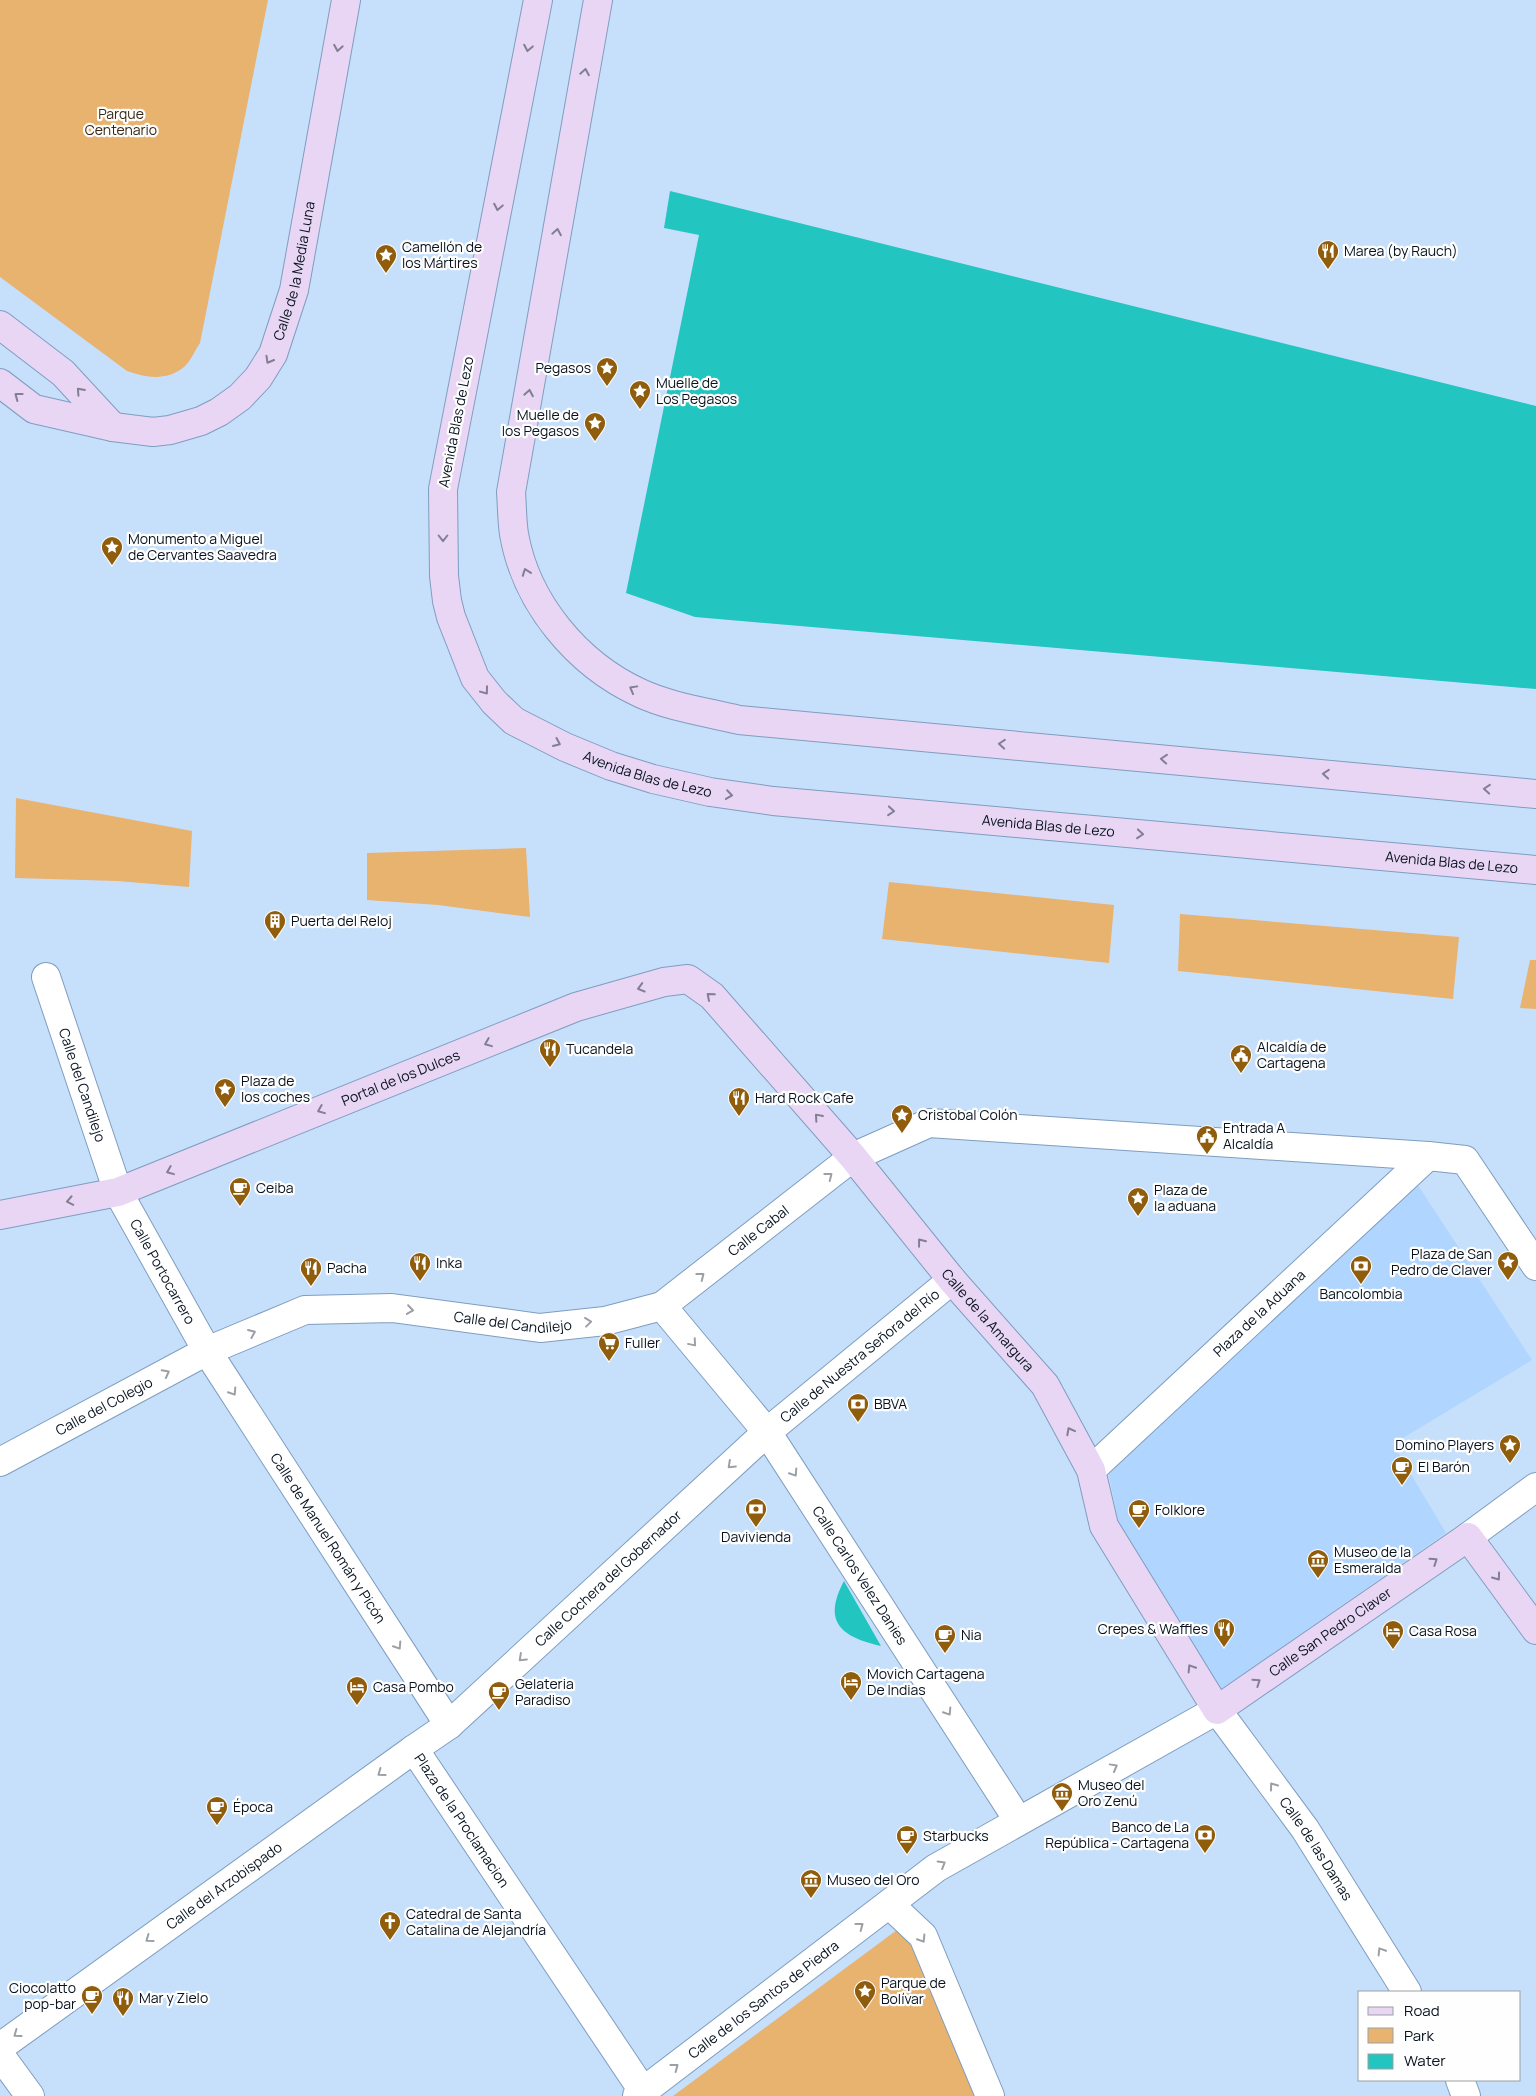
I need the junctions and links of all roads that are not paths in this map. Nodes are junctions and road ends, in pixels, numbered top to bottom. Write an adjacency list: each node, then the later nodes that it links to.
1 (346, 0): 6 (main road, Calle de la Media Luna, one-way to 6)
2 (538, 0): 8 (main road, Avenida Blas de Lezo, one-way to 8)
3 (598, 0): 7 (main road, one-way to 3)
4 (0, 325): 6 (main road, one-way to 4)
5 (0, 383): 6 (main road, Calle de la Media Luna, one-way to 5)
6 (113, 427)
7 (1536, 794)
8 (1536, 870)
9 (46, 977): 13 (street, Calle del Candilejo)
10 (688, 978): 12 (main road, Calle de la Amargura, one-way to 10); 13 (main road, Portal de los Dulces, one-way to 13)
11 (1428, 1156): 12 (street, Calle Cabal); 15 (street, Calle Cabal); 21 (street, Plaza de la Aduana)
12 (853, 1157): 16 (main road, Calle de la Amargura, one-way to 12); 17 (street, Calle Cabal, one-way to 12)
13 (118, 1192): 14 (main road, Portal de los Dulces, one-way to 14); 18 (street, Calle Portocarrero)
14 (0, 1215)
15 (1536, 1266)
16 (952, 1280): 19 (street, Calle de Nuestra Señora del Río); 21 (main road, Calle de la Amargura, one-way to 16)
17 (662, 1306): 18 (street, Calle del Candilejo, one-way to 17); 19 (street, one-way to 19)
18 (207, 1351): 20 (street, Calle del Colegio, one-way to 18); 26 (street, Calle de Manuel Román y Picón, one-way to 26)
19 (767, 1432): 26 (street, Calle Cochera del Gobernador, one-way to 26); 28 (street, Calle Carlos Velez Danies, one-way to 28)
20 (0, 1462)
21 (1090, 1470): 25 (main road, Calle de la Amargura, one-way to 21)
22 (1536, 1487): 23 (street)
23 (1468, 1538): 24 (main road, one-way to 24); 25 (main road, Calle San Pedro Claver, one-way to 23)
24 (1536, 1630)
25 (1217, 1710): 28 (street, Calle de los Santos de Piedra, one-way to 25); 30 (street, Calle de las Damas, one-way to 25)
26 (450, 1725): 27 (street, Calle del Arzobispado)
27 (414, 1749): 31 (street, Calle del Arzobispado, one-way to 31); 34 (street, Plaza de la Proclamacion)
28 (1018, 1820): 29 (street, Calle de los Santos de Piedra, one-way to 28)
29 (889, 1904): 34 (street, Calle de los Santos de Piedra, one-way to 29); 36 (street, one-way to 36)
30 (1406, 1991)
31 (0, 2047)
32 (0, 2055): 35 (street)
33 (1460, 2081): 37 (street)
34 (640, 2094)
35 (30, 2096)
36 (990, 2096)
37 (1466, 2096)

